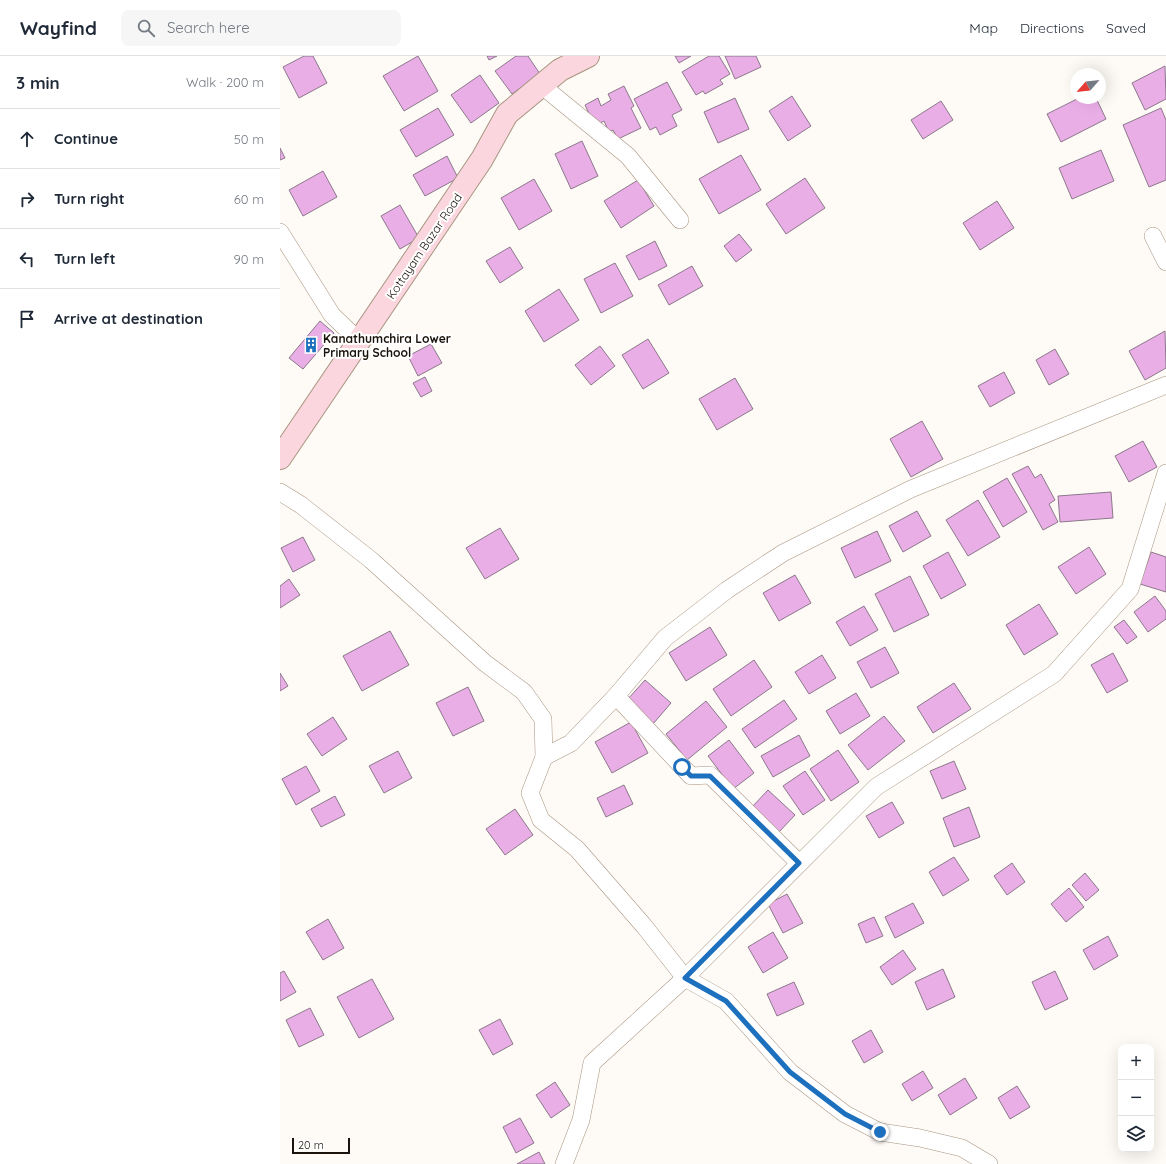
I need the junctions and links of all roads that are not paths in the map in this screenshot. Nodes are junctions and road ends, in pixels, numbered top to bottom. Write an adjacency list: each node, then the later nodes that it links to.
1 (588, 56): 2 (main road, Kottayam Bazar Road)
2 (541, 85): 3 (street); 7 (main road, Kottayam Bazar Road)
3 (680, 220)
4 (280, 232): 7 (street)
5 (1153, 236): 6 (street)
6 (1166, 262)
7 (360, 342): 9 (main road, Kottayam Bazar Road)
8 (1166, 385): 12 (street)
9 (280, 458)
10 (1166, 473): 14 (street)
11 (280, 492): 13 (street)
12 (616, 696): 13 (street); 14 (street)
13 (544, 757): 15 (street)
14 (799, 863): 15 (street)
15 (685, 978): 16 (street); 17 (street)
16 (564, 1164)
17 (989, 1164)

